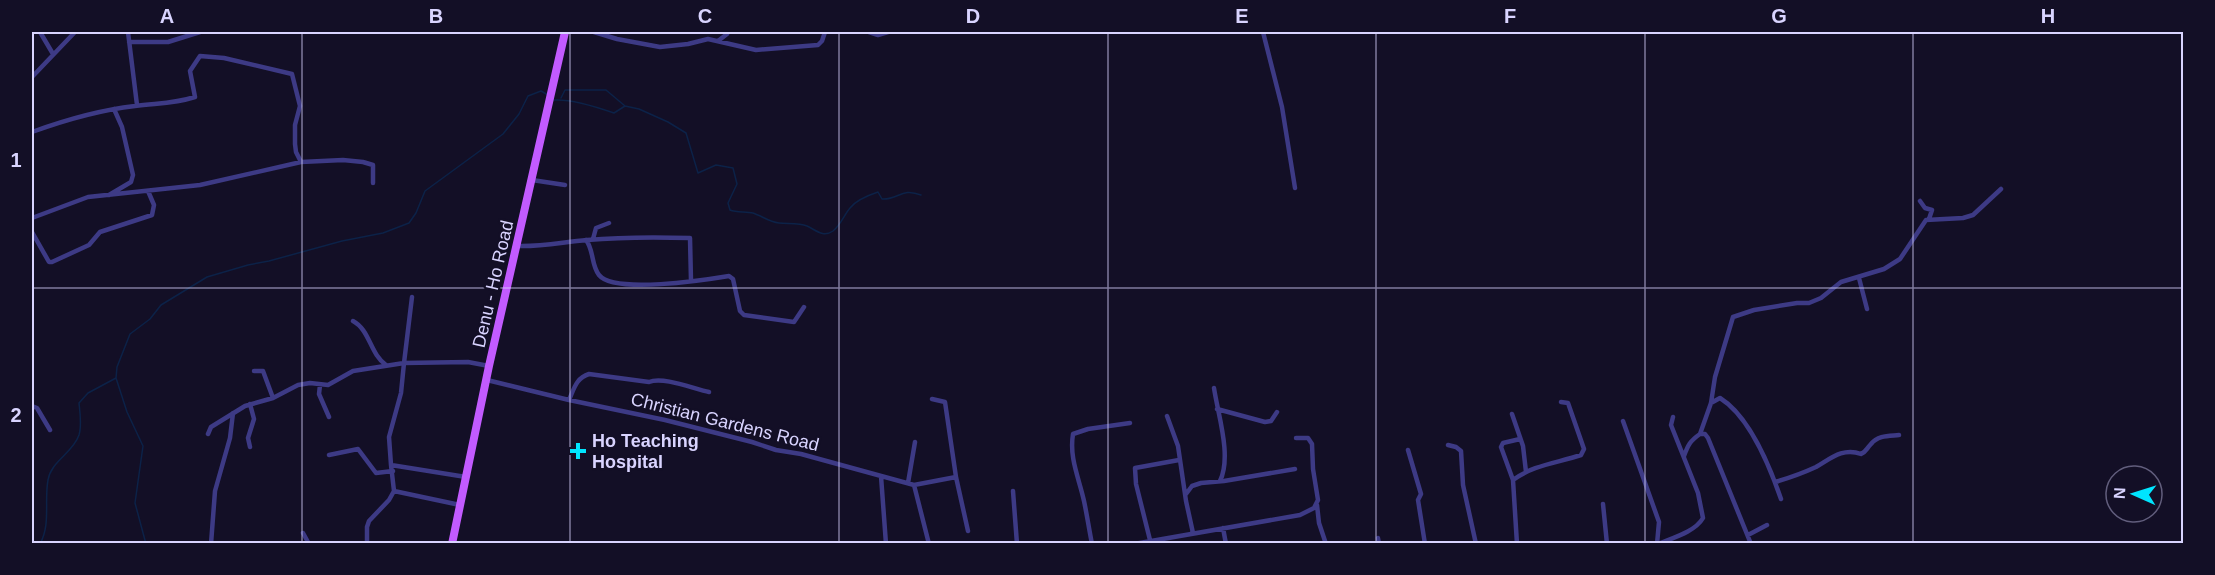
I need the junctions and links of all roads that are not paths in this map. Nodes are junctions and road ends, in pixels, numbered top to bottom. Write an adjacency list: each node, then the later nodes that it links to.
1 (40, 32): 14 (street)
2 (75, 32): 14 (street)
3 (128, 32): 13 (street)
4 (200, 32): 13 (street)
5 (565, 32): 20 (main road, Denu - Ho Road)
6 (594, 32): 12 (street)
7 (728, 32): 12 (street)
8 (825, 32): 12 (street)
9 (869, 32): 10 (street)
10 (888, 32)
11 (1263, 32): 23 (street)
12 (718, 41)
13 (129, 42): 16 (street)
14 (53, 54): 15 (street)
15 (32, 77)
16 (137, 105): 17 (street); 19 (street)
17 (114, 109): 18 (street); 26 (street)
18 (32, 132)
19 (301, 162): 21 (street); 25 (street)
20 (532, 180): 22 (street); 34 (main road, Denu - Ho Road)
21 (373, 183)
22 (566, 185)
23 (1294, 188)
24 (2001, 189): 29 (street)
25 (148, 191): 26 (street); 31 (street)
26 (110, 195): 28 (street)
27 (1920, 201): 29 (street)
28 (32, 218)
29 (1929, 219): 35 (street)
30 (609, 223): 32 (street)
31 (32, 232)
32 (593, 239): 33 (street); 36 (street)
33 (586, 240): 34 (street); 36 (street)
34 (517, 246): 43 (main road, Denu - Ho Road)
35 (1859, 278): 39 (street); 53 (street)
36 (691, 281): 38 (street)
37 (412, 297): 41 (street)
38 (804, 307)
39 (1867, 309)
40 (353, 321): 42 (street)
41 (404, 363): 42 (street); 43 (street); 78 (street)
42 (386, 365): 46 (street)
43 (489, 366): 45 (main road, Denu - Ho Road)
44 (254, 371): 49 (street)
45 (486, 380): 51 (street, Christian Gardens Road); 82 (main road, Denu - Ho Road)
46 (320, 385): 49 (street); 61 (street)
47 (1214, 388): 56 (street)
48 (709, 392): 51 (street)
49 (273, 398): 54 (street)
50 (932, 399): 83 (street)
51 (569, 400): 81 (street, Christian Gardens Road)
52 (1561, 402): 80 (street)
53 (1711, 403): 67 (street); 86 (street)
54 (250, 404): 58 (street); 73 (street)
55 (32, 406): 65 (street)
56 (1217, 409): 57 (street); 85 (street)
57 (1277, 412)
58 (233, 413): 66 (street); 103 (street)
59 (1512, 414): 70 (street)
60 (1167, 416): 77 (street)
61 (329, 417)
62 (1673, 417): 76 (street)
63 (1623, 421): 119 (street)
64 (1130, 423): 110 (street)
65 (50, 429)
66 (208, 434)
67 (1700, 434): 76 (street); 100 (street)
68 (1899, 435): 86 (street)
69 (1296, 438): 94 (street)
70 (1520, 439): 80 (street); 84 (street)
71 (915, 442): 87 (street)
72 (1448, 445): 115 (street)
73 (250, 447)
74 (1408, 450): 114 (street)
75 (329, 455): 78 (street)
76 (1684, 457): 119 (street)
77 (1179, 460): 90 (street); 101 (street)
78 (392, 468): 82 (street); 88 (street)
79 (1295, 469): 85 (street)
80 (1526, 472): 84 (street)
81 (881, 476): 87 (street, Christian Gardens Road); 107 (street)
82 (466, 477): 93 (main road, Denu - Ho Road)
83 (956, 477): 87 (street, Christian Gardens Road); 97 (street)
84 (1513, 480): 116 (street)
85 (1220, 481): 90 (street)
86 (1775, 482): 91 (street)
87 (911, 484): 108 (street)
88 (394, 491): 93 (street); 105 (street)
89 (1013, 491): 109 (street)
90 (1186, 494): 99 (street)
91 (1781, 499)
92 (1603, 504): 118 (street)
93 (460, 505): 106 (main road, Denu - Ho Road)
94 (1317, 505): 96 (street); 113 (street)
95 (1767, 525): 100 (street)
96 (1223, 528): 99 (street); 112 (street)
97 (968, 531)
98 (303, 533): 104 (street)
99 (1193, 533): 102 (street)
100 (1748, 535): 120 (street)
101 (1150, 540): 102 (street); 111 (street)
102 (1170, 540)
103 (211, 543)
104 (309, 543)
105 (367, 543)
106 (452, 543)
107 (886, 543)
108 (928, 543)
109 (1017, 543)
110 (1092, 543)
111 (1134, 543)
112 (1226, 543)
113 (1326, 543)
114 (1425, 543)
115 (1476, 543)
116 (1517, 543)
117 (1593, 543): 118 (street)
118 (1607, 543)
119 (1658, 543)
120 (1751, 543)

